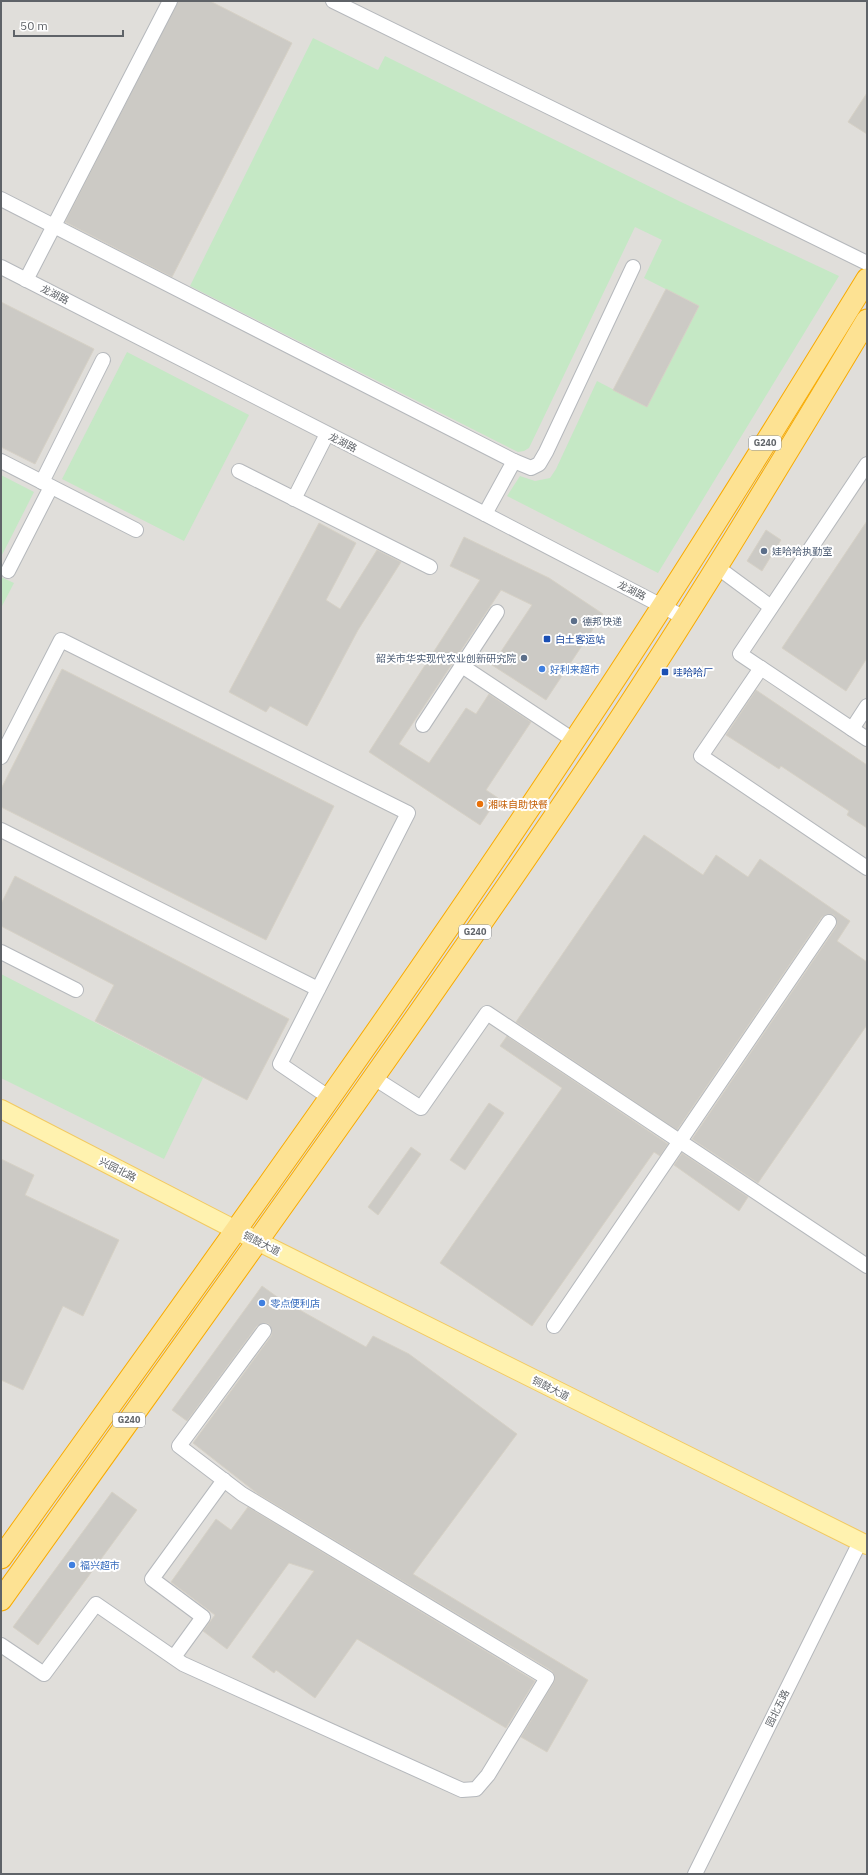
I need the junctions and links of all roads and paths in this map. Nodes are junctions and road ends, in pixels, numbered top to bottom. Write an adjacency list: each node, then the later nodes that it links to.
1 (170, 1): 4 (street)
2 (333, 1): 5 (street)
3 (1, 199): 4 (street)
4 (54, 226): 9 (street); 14 (street)
5 (867, 263)
6 (1, 267): 9 (street, 龙湖路)
7 (633, 267): 14 (street)
8 (867, 279): 24 (highway, G240)
9 (26, 280): 12 (street, 龙湖路)
10 (867, 320): 22 (highway, G240)
11 (103, 360): 17 (street)
12 (328, 434): 18 (street); 19 (street, 龙湖路)
13 (1, 461): 17 (street)
14 (514, 461): 19 (street)
15 (867, 464): 25 (street)
16 (239, 471): 18 (street)
17 (46, 484): 20 (street); 23 (street)
18 (294, 499): 21 (street)
19 (485, 514): 24 (street, 龙湖路)
20 (136, 530)
21 (430, 567)
22 (717, 567): 25 (street); 27 (highway, G240)
23 (8, 571)
24 (663, 606): 27 (street, 龙湖路); 34 (highway, G240)
25 (771, 607): 29 (street)
26 (497, 612): 28 (street)
27 (685, 618): 42 (highway, G240)
28 (462, 666): 31 (street); 34 (street)
29 (761, 668): 32 (street); 37 (street)
30 (867, 706): 32 (street)
31 (423, 725)
32 (852, 729): 33 (street)
33 (867, 739)
34 (575, 741): 43 (highway, G240)
35 (1, 757): 40 (street)
36 (1, 830): 40 (street)
37 (867, 868)
38 (828, 922): 45 (street)
39 (1, 952): 41 (street)
40 (318, 989): 43 (street)
41 (76, 990)
42 (374, 1078): 45 (street); 47 (highway, G240)
43 (330, 1098): 46 (highway, G240)
44 (1, 1109): 46 (main road, 兴园北路)
45 (680, 1141): 48 (street); 49 (street)
46 (236, 1230): 47 (main road, 铜鼓大道); 53 (highway, G240)
47 (257, 1241): 52 (main road, 铜鼓大道); 54 (highway, G240)
48 (867, 1266)
49 (554, 1326)
50 (264, 1330): 51 (street)
51 (224, 1480): 56 (street); 56 (street)
52 (864, 1543): 57 (street, 园北五路)
53 (1, 1558)
54 (1, 1600)
55 (1, 1645): 56 (street)
56 (174, 1657)
57 (695, 1874)

